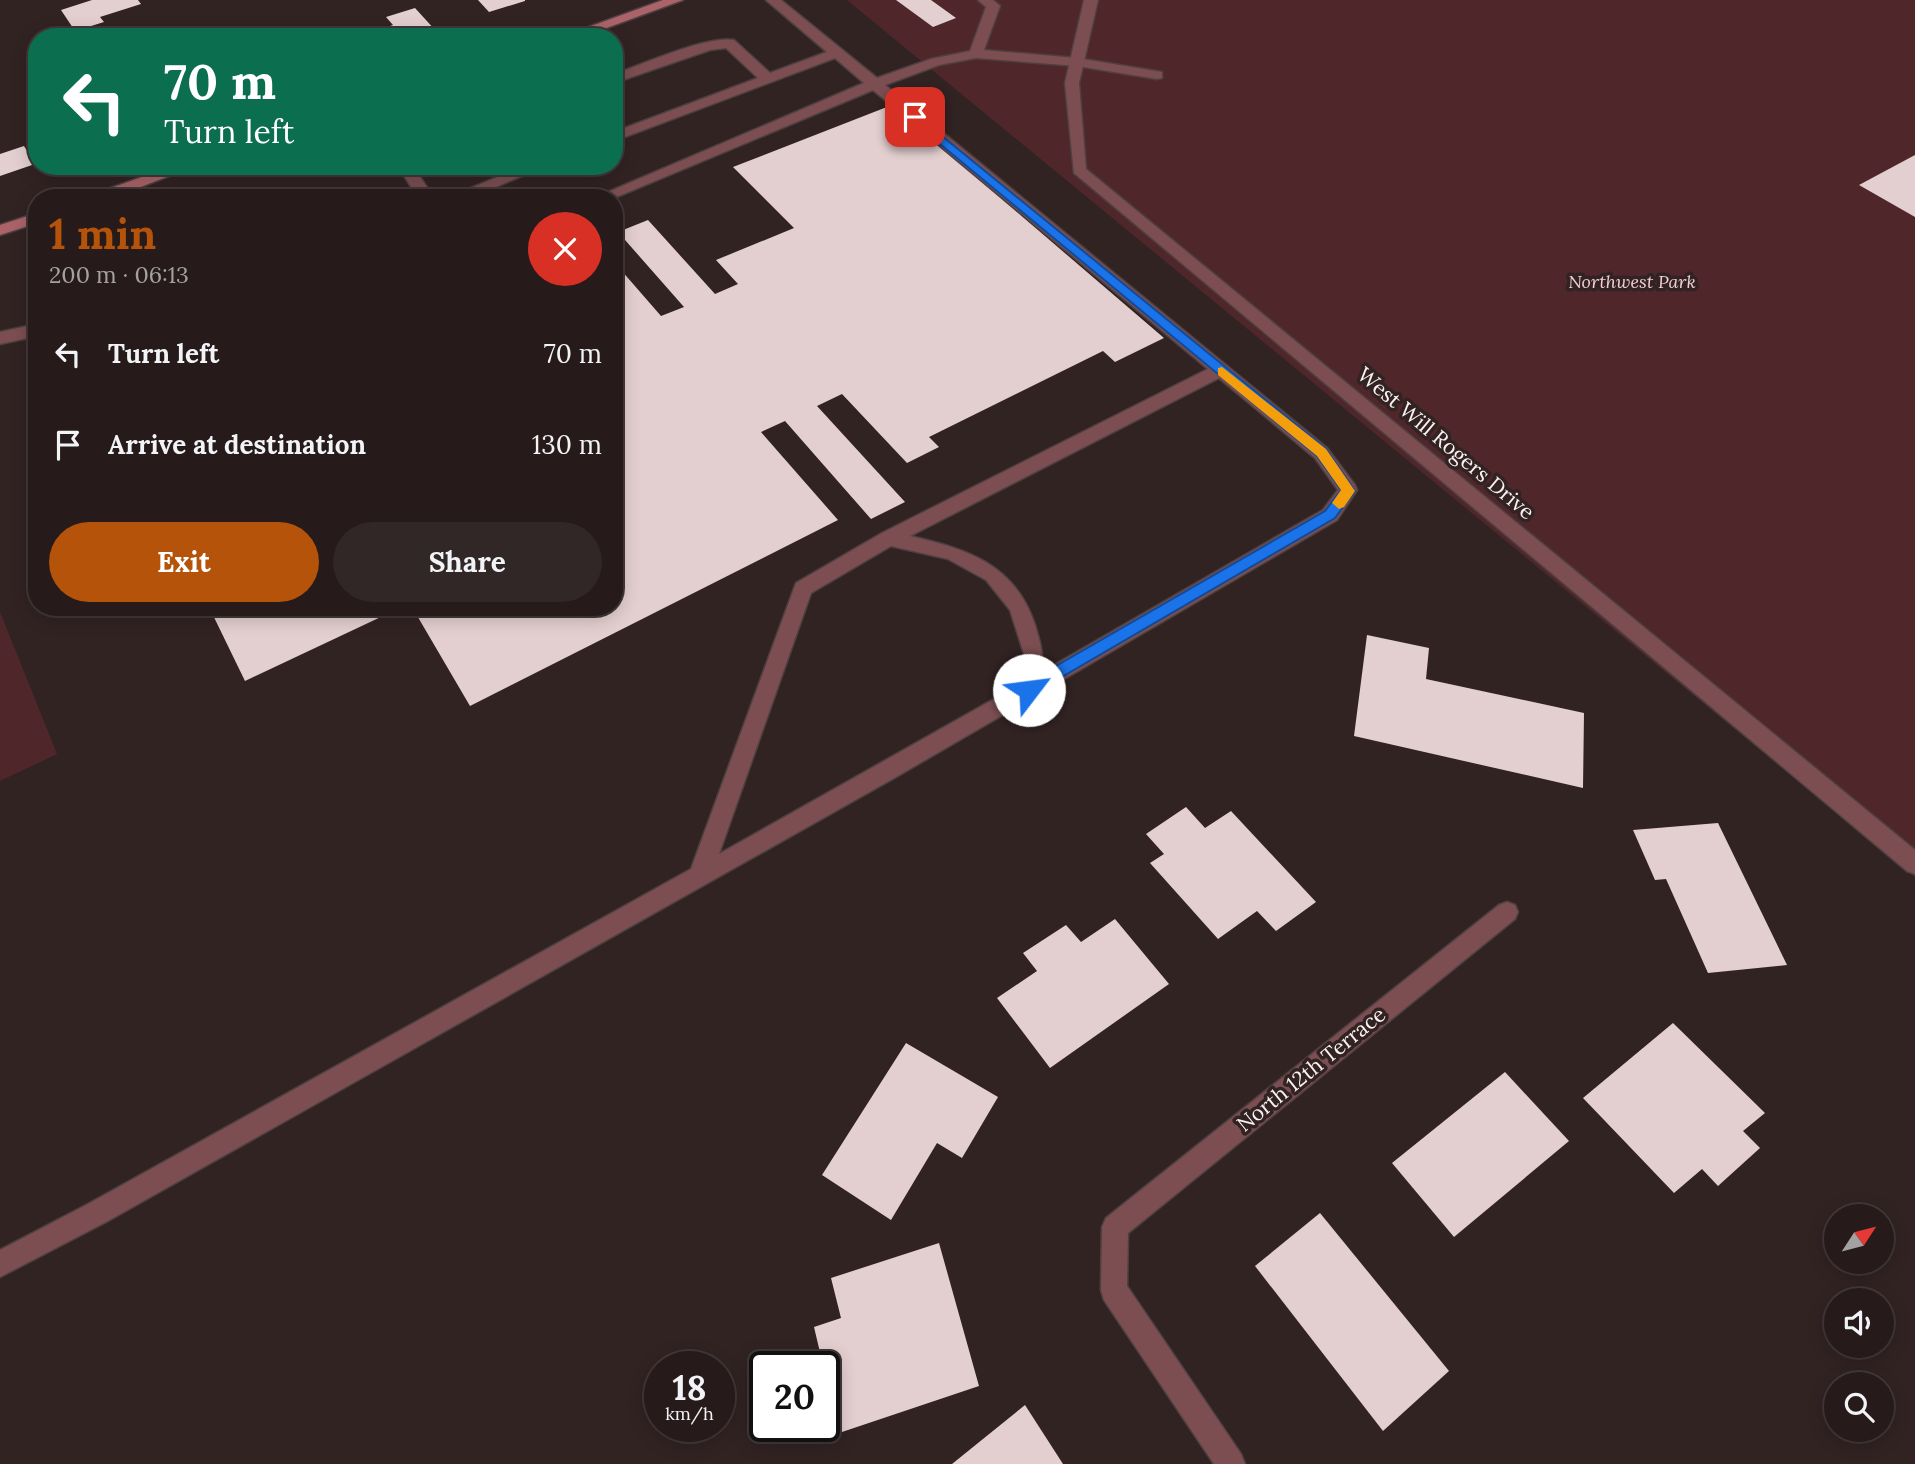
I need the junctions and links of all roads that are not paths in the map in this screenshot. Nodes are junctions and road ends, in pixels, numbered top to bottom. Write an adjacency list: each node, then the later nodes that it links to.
1 (676, 0): 5 (main road)
2 (773, 0): 6 (street)
3 (985, 0): 7 (street)
4 (1091, 0): 8 (street, West Will Rogers Drive)
5 (594, 28)
6 (837, 53): 11 (street); 12 (street)
7 (976, 54): 8 (street); 12 (street)
8 (1077, 62): 9 (street); 26 (street, West Will Rogers Drive)
9 (1157, 75)
10 (623, 76): 11 (street)
11 (768, 79): 13 (street)
12 (874, 84): 18 (street); 23 (street)
13 (623, 134)
14 (162, 175): 16 (main road)
15 (515, 175): 17 (street)
16 (122, 189)
17 (478, 189)
18 (623, 189)
19 (28, 221): 20 (main road)
20 (0, 230)
21 (28, 332): 22 (street)
22 (0, 338)
23 (1220, 370): 24 (street); 25 (street)
24 (889, 538): 25 (street); 27 (street)
25 (1029, 690): 27 (street)
26 (1915, 864)
27 (700, 876): 29 (street)
28 (1507, 912): 30 (street, North 12th Terrace)
29 (0, 1264)
30 (1231, 1464)

